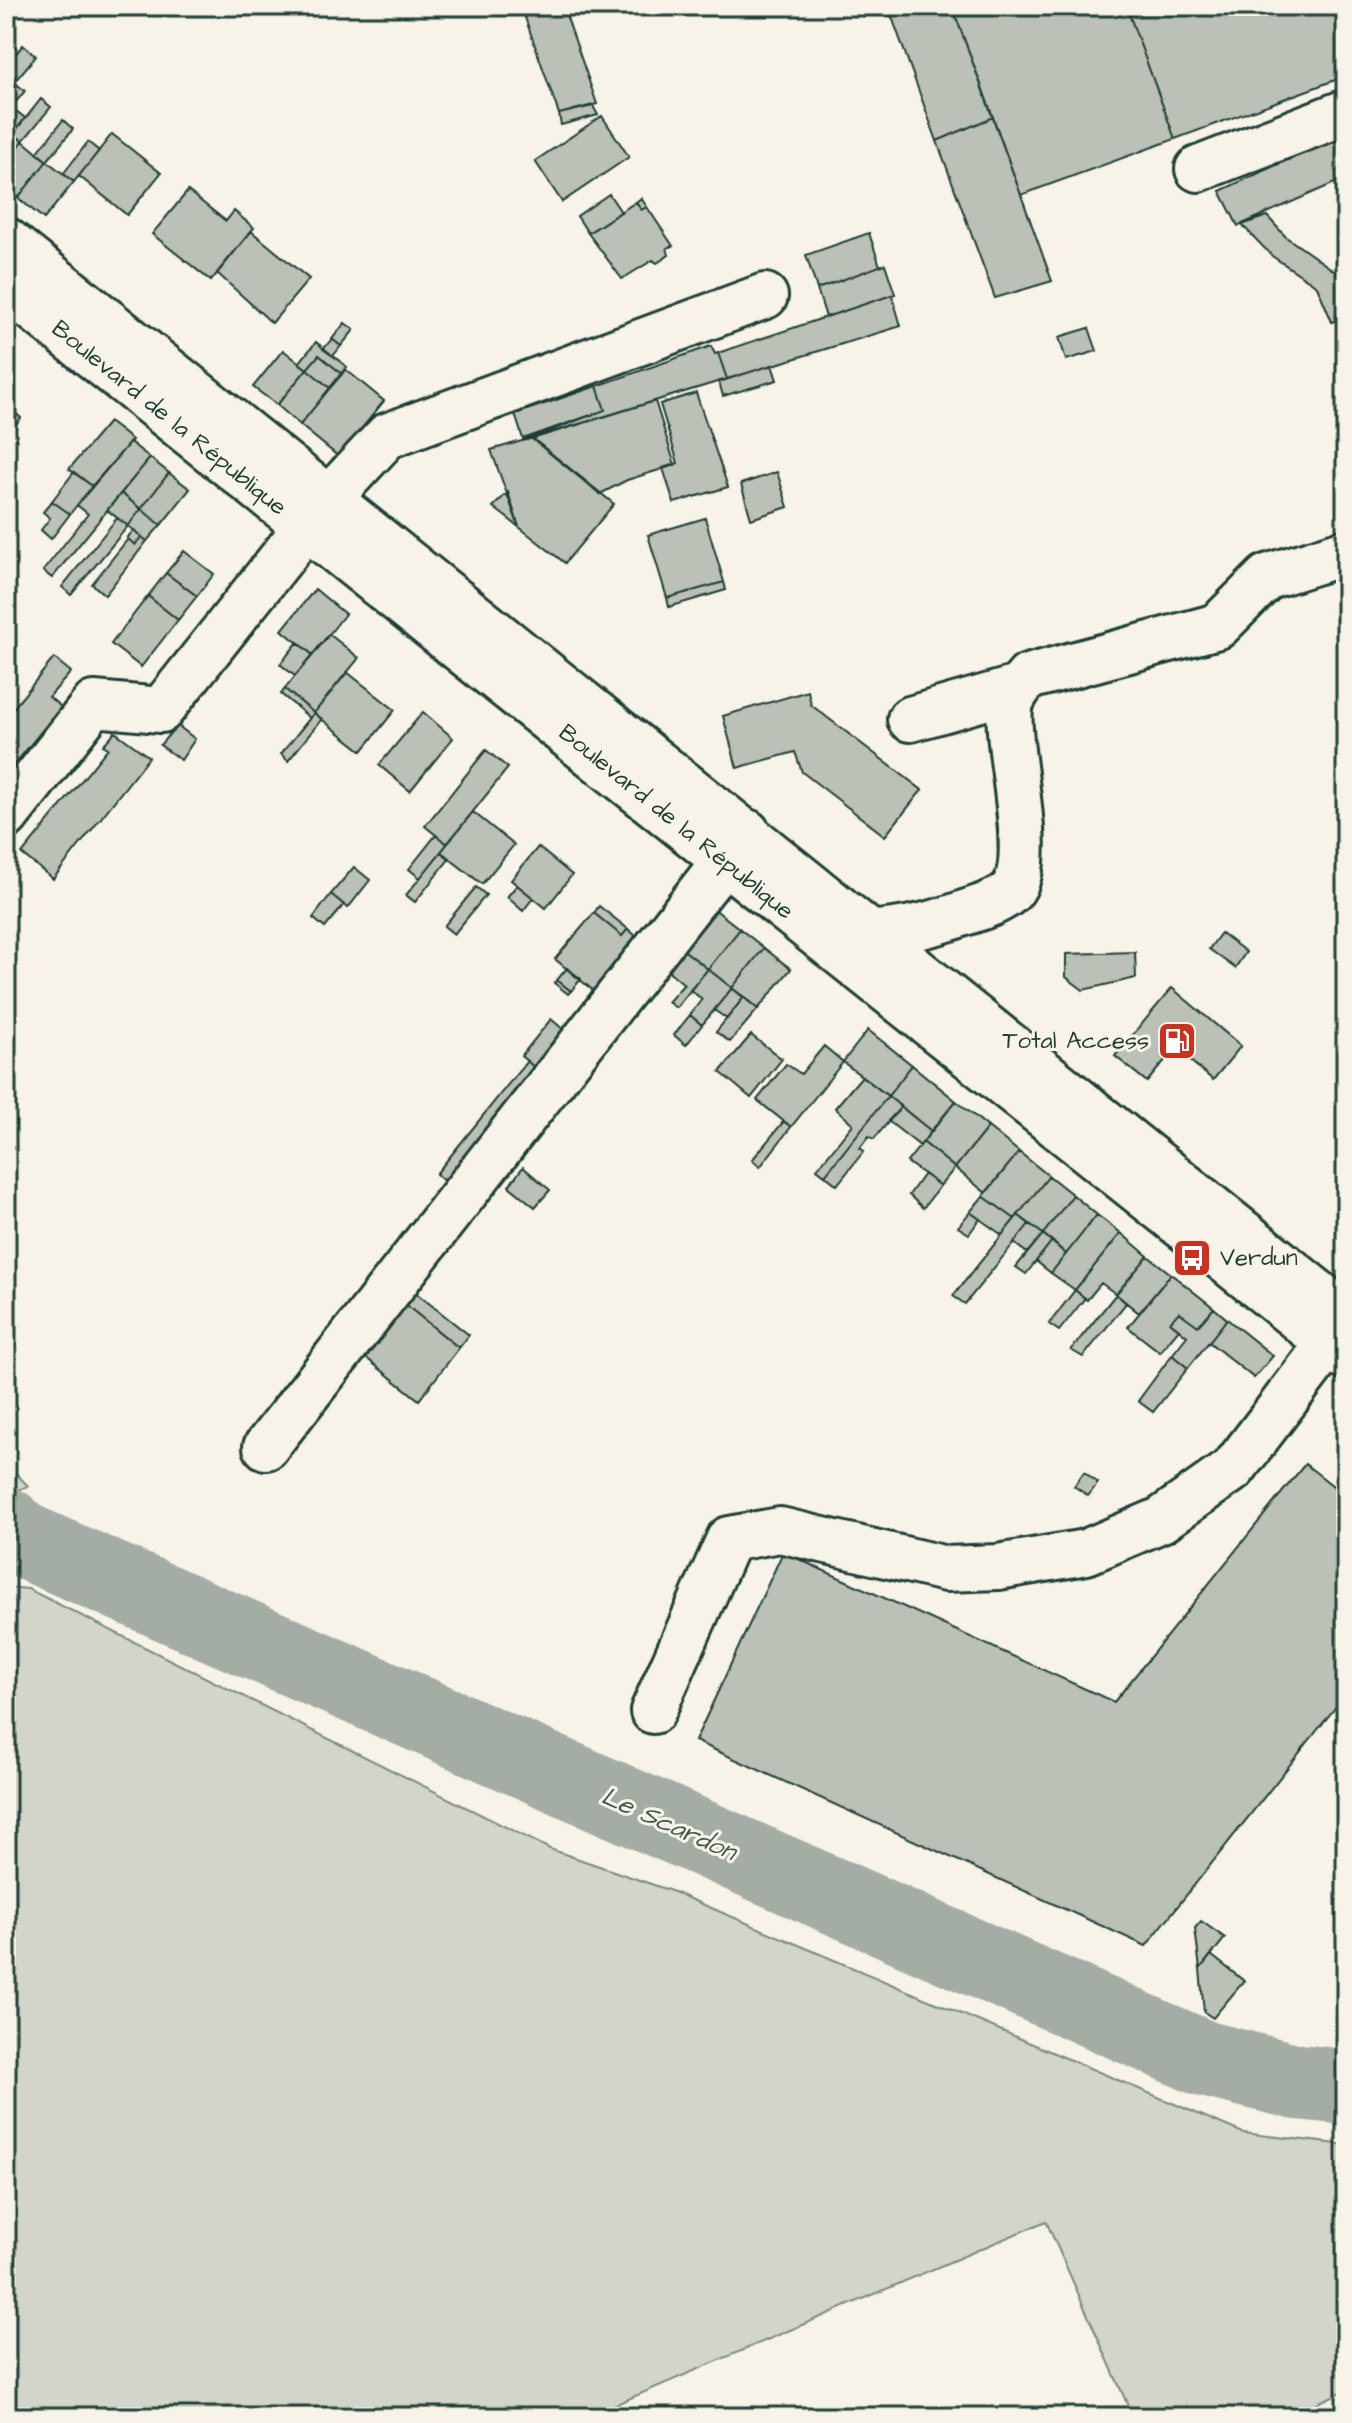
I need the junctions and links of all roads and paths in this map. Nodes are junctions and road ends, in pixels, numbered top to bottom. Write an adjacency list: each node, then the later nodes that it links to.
1 (1346, 112): 2 (main road)
2 (1198, 169)
3 (10, 262): 5 (main road, Boulevard de la République)
4 (765, 296): 5 (main road)
5 (318, 512): 9 (main road); 10 (main road, Boulevard de la République)
6 (1346, 552): 7 (main road)
7 (1018, 688): 8 (main road); 12 (main road)
8 (910, 719)
9 (6, 816)
10 (735, 847): 11 (main road, Boulevard de la République); 12 (main road, Boulevard de la République); 14 (main road)
11 (815, 934): 12 (main road); 13 (main road, Boulevard de la République)
12 (873, 935): 13 (main road, Boulevard de la République)
13 (1342, 1334): 15 (main road)
14 (266, 1447)
15 (653, 1711)

